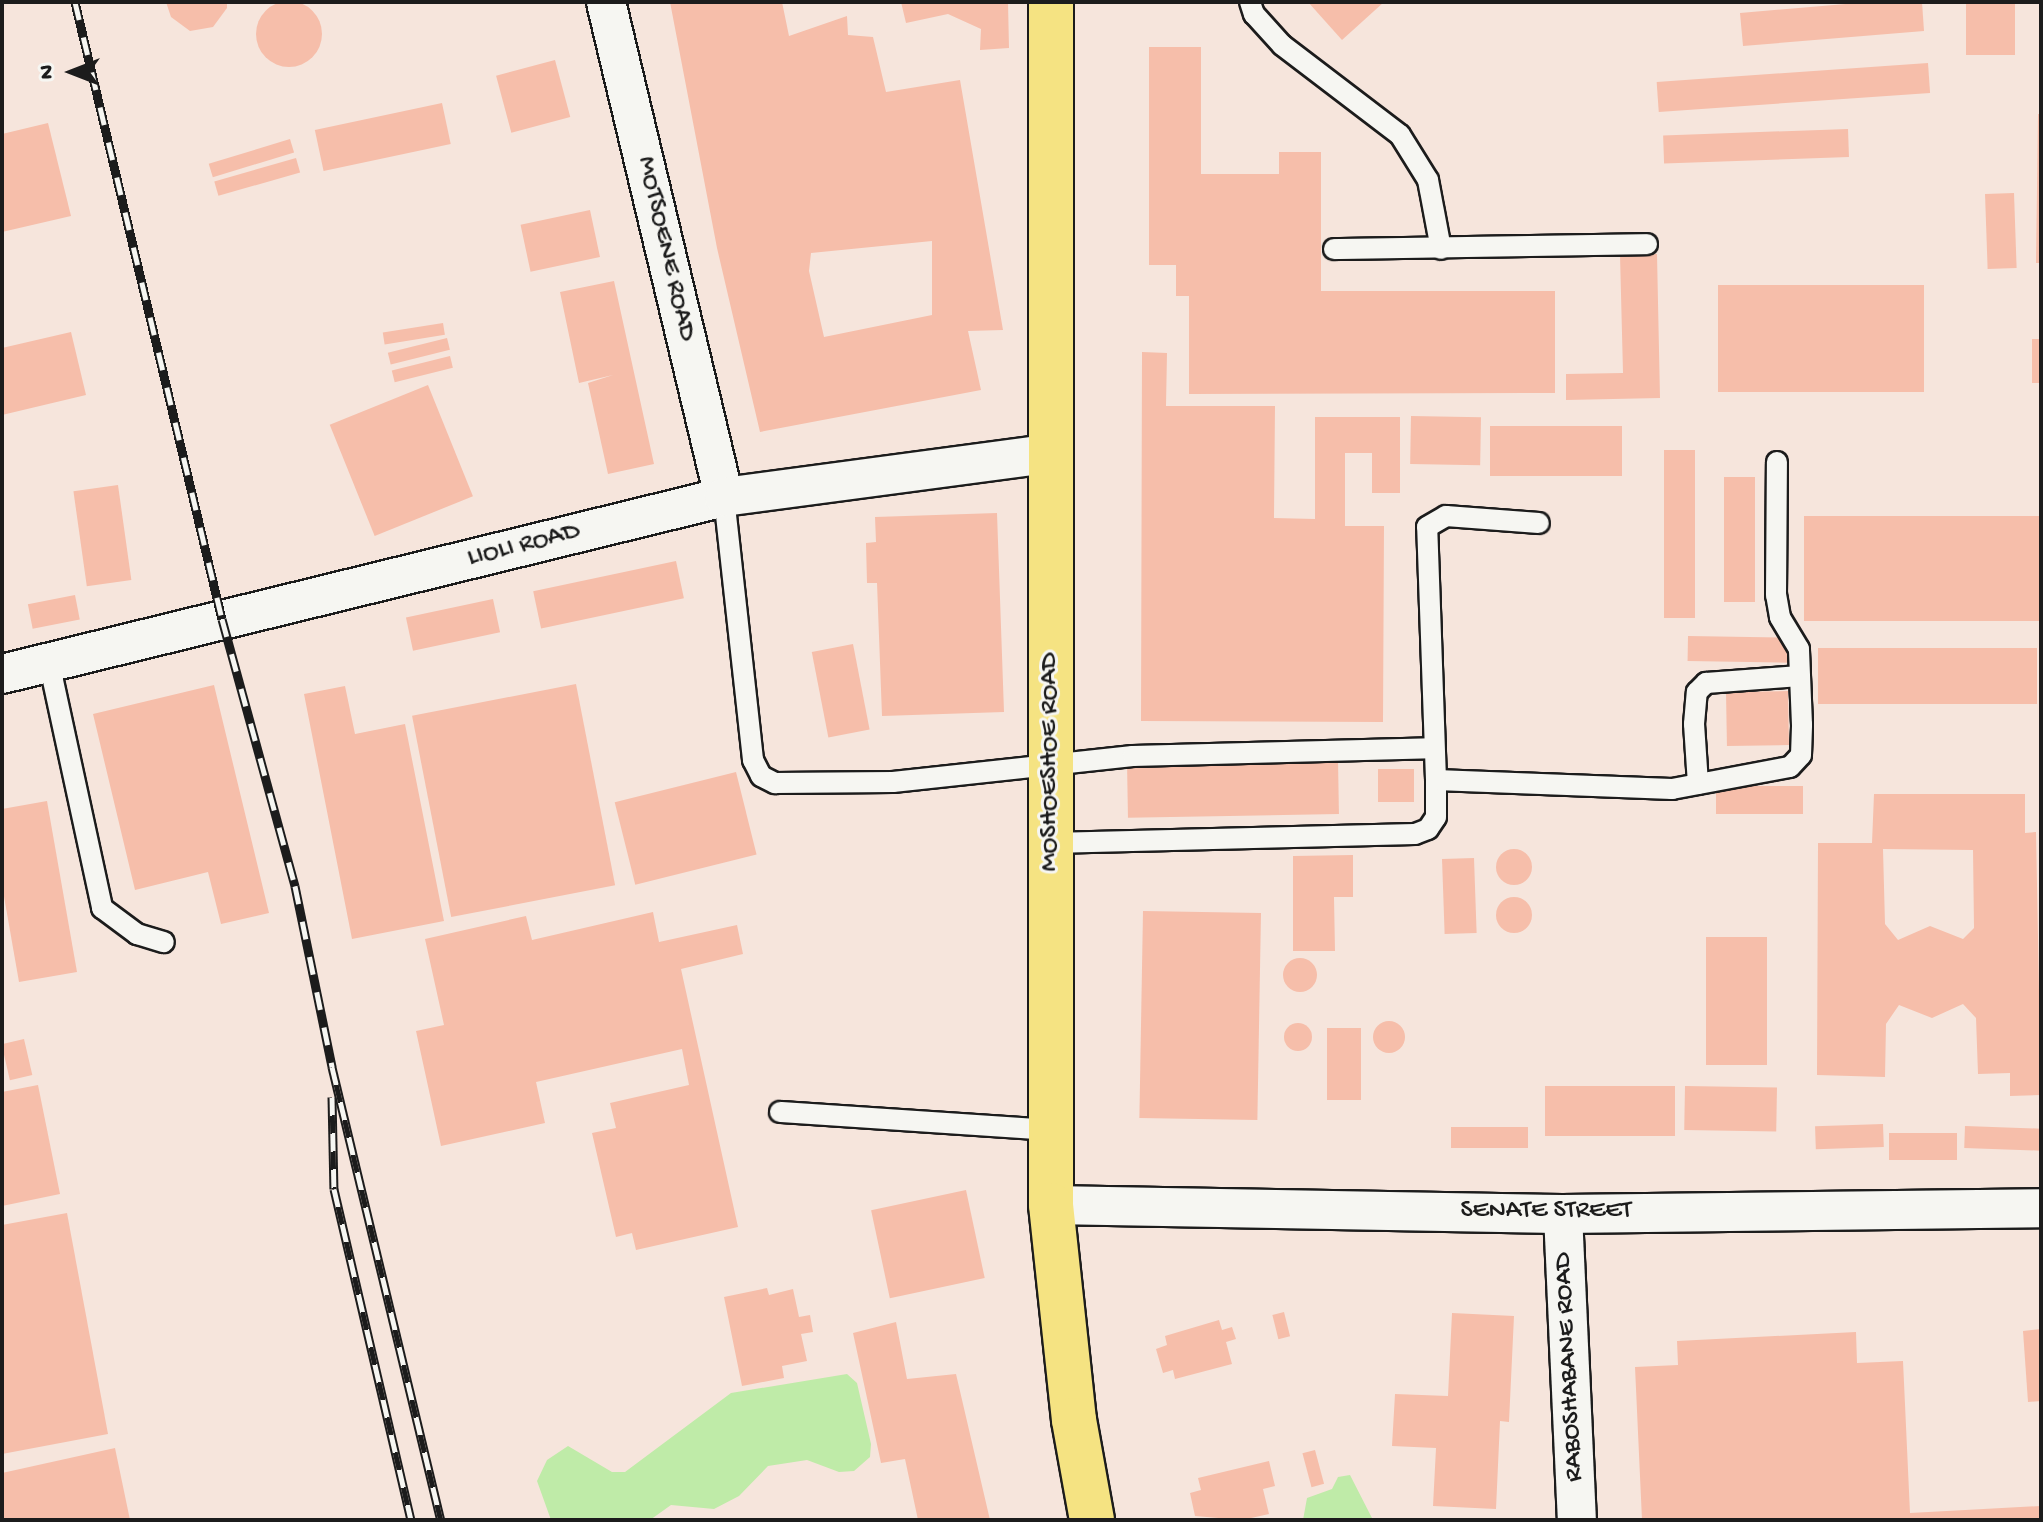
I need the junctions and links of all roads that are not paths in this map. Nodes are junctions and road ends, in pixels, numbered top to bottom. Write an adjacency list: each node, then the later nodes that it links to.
1 (606, 2): 9 (street, MOTSOENE ROAD)
2 (1051, 2): 7 (main road, MOSHOESHOE ROAD)
3 (1250, 2): 6 (lane)
4 (1647, 244): 6 (lane)
5 (1334, 249): 6 (lane)
6 (1441, 249)
7 (1053, 453): 9 (street, LIOLI ROAD); 15 (main road, MOSHOESHOE ROAD)
8 (1777, 462): 13 (lane)
9 (724, 497): 11 (street, LIOLI ROAD); 15 (lane)
10 (1539, 523): 14 (lane)
11 (49, 662): 12 (street, LIOLI ROAD); 19 (lane)
12 (2, 674)
13 (1800, 676): 17 (lane); 17 (lane)
14 (1431, 748): 15 (lane); 16 (lane)
15 (1049, 768): 18 (main road, MOSHOESHOE ROAD)
16 (1436, 780): 17 (lane); 18 (lane)
17 (1698, 784)
18 (1051, 843): 21 (main road, MOSHOESHOE ROAD)
19 (164, 942)
20 (780, 1112): 21 (lane)
21 (1052, 1130): 22 (main road, MOSHOESHOE ROAD)
22 (1051, 1205): 24 (street, SENATE STREET); 25 (main road, MOSHOESHOE ROAD)
23 (2041, 1208): 24 (street, SENATE STREET)
24 (1563, 1214): 26 (street, RABOSHABANE ROAD)
25 (1092, 1520)
26 (1577, 1520)

